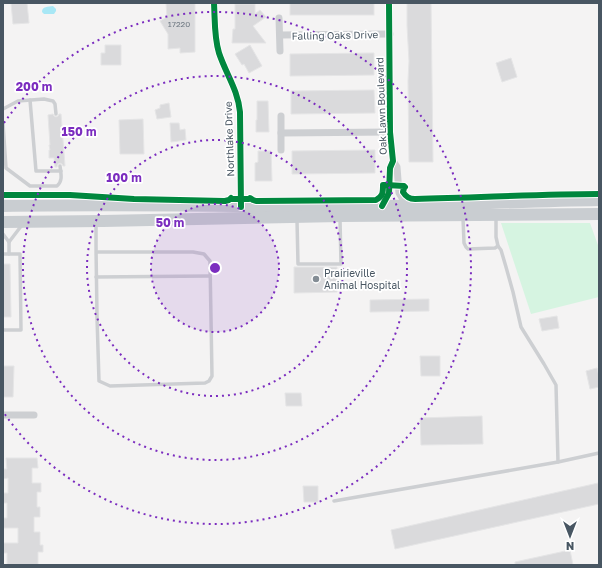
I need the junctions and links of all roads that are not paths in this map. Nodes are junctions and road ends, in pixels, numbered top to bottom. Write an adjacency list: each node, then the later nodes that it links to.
1 (214, 3): 22 (street, Northlake Drive)
2 (390, 3): 4 (street, Oak Lawn Boulevard)
3 (279, 18): 5 (street)
4 (390, 34): 5 (street, Falling Oaks Drive); 12 (street, Oak Lawn Boulevard)
5 (280, 35): 6 (street)
6 (280, 51)
7 (30, 100): 8 (lane); 9 (lane); 11 (lane)
8 (3, 109)
9 (56, 114)
10 (280, 116): 13 (street)
11 (3, 123)
12 (390, 132): 13 (street); 15 (street, Oak Lawn Boulevard)
13 (280, 133): 14 (street)
14 (281, 150)
15 (393, 161): 16 (street, Oak Lawn Boulevard); 17 (street, Oak Lawn Boulevard)
16 (390, 187): 17 (lane); 20 (street, Oak Lawn Boulevard)
17 (398, 187): 21 (street, Oak Lawn Boulevard)
18 (599, 200): 21 (main road)
19 (3, 206): 22 (main road)
20 (382, 206): 21 (main road); 22 (main road)
21 (407, 206)
22 (241, 207)
23 (496, 214): 24 (main road); 25 (main road); 33 (lane)
24 (599, 214)
25 (463, 215): 26 (main road); 33 (lane)
26 (340, 216): 27 (main road); 27 (lane)
27 (297, 217): 29 (main road)
28 (24, 221): 29 (main road); 30 (main road); 32 (lane)
29 (95, 221): 34 (lane)
30 (3, 222)
31 (3, 234): 32 (lane)
32 (9, 242): 36 (lane)
33 (498, 246): 43 (lane)
34 (96, 252): 37 (lane); 38 (lane)
35 (3, 254): 36 (lane)
36 (9, 254): 39 (lane)
37 (210, 276): 38 (lane); 38 (lane)
38 (96, 277)
39 (3, 330)
40 (3, 415): 41 (street)
41 (34, 415)
42 (599, 453): 43 (lane)
43 (558, 462): 44 (lane)
44 (334, 501)

